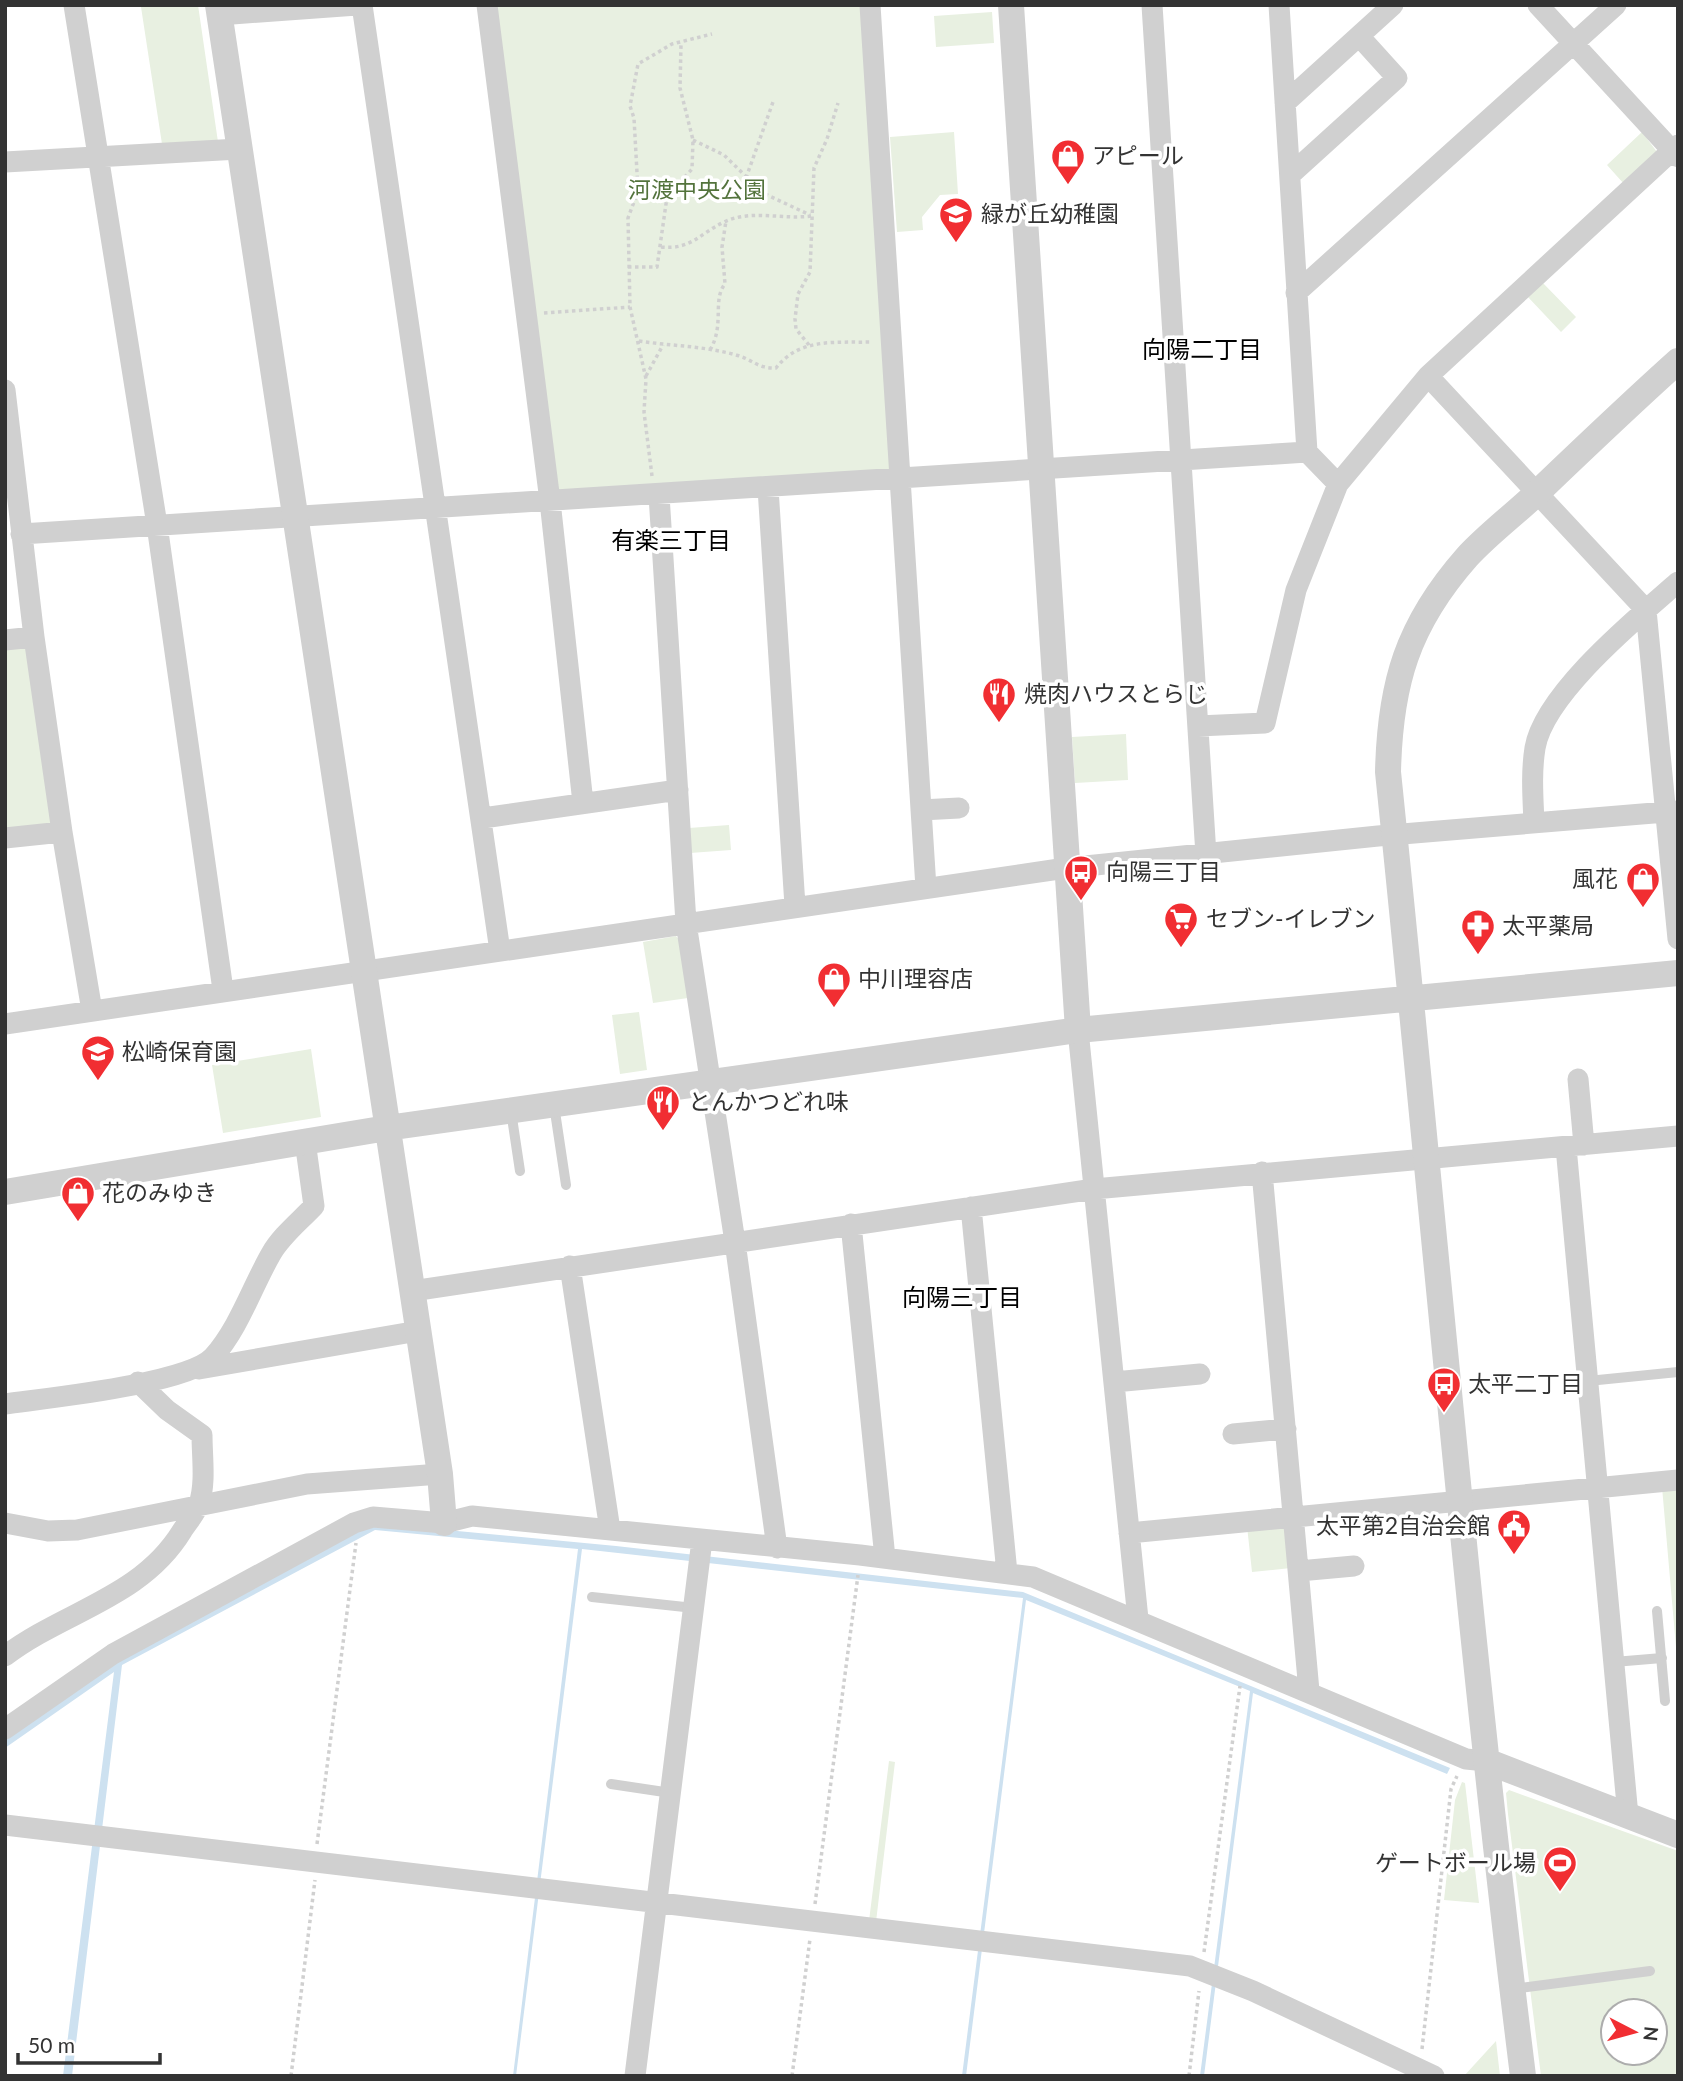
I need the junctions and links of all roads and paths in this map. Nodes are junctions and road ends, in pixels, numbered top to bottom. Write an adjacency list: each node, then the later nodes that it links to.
1 (74, 5): 23 (street)
2 (357, 5): 12 (street)
3 (362, 5): 53 (street)
4 (487, 5): 33 (street)
5 (870, 5): 35 (street)
6 (1011, 5): 46 (street)
7 (1152, 5): 45 (street)
8 (1279, 5): 19 (street)
9 (1393, 5): 14 (street)
10 (1538, 5): 16 (street)
11 (1616, 5): 16 (street)
12 (218, 10): 21 (street)
13 (712, 34): 15 (path)
14 (1359, 36): 19 (street); 25 (street)
15 (681, 44): 20 (path); 30 (path)
16 (1574, 45): 22 (street); 31 (street)
17 (773, 102): 26 (path)
18 (838, 103): 27 (path)
19 (1285, 103): 25 (street)
20 (693, 140): 26 (path); 29 (path)
21 (239, 149): 23 (street); 54 (street)
22 (1676, 151): 40 (street)
23 (97, 156): 24 (street); 55 (street)
24 (5, 162)
25 (1290, 175): 31 (street)
26 (746, 178): 27 (path)
27 (811, 216): 28 (path); 37 (path)
28 (726, 221): 29 (path); 38 (path)
29 (660, 247): 30 (path)
30 (628, 267): 32 (path)
31 (1296, 293): 43 (street)
32 (630, 307): 33 (path); 34 (path)
33 (526, 315): 52 (street)
34 (639, 341): 36 (path); 41 (path)
35 (892, 342): 37 (path); 47 (street)
36 (663, 345): 38 (path); 41 (path)
37 (809, 345): 38 (path)
38 (710, 350)
39 (1678, 360): 50 (street)
40 (1428, 376): 48 (street); 50 (street)
41 (646, 378): 51 (path)
42 (5, 390): 44 (street)
43 (1307, 452): 45 (street); 48 (street)
44 (8, 453): 56 (street)
45 (1181, 461): 46 (street); 61 (street)
46 (1041, 471): 47 (street); 73 (street)
47 (901, 479): 49 (street); 65 (street)
48 (1338, 484): 61 (street)
49 (768, 488): 51 (street); 75 (street)
50 (1537, 494): 58 (street); 70 (street)
51 (657, 495): 52 (street); 62 (street)
52 (550, 501): 53 (street); 63 (street)
53 (436, 509): 54 (street); 67 (street)
54 (294, 516): 55 (street); 79 (street)
55 (157, 524): 56 (street); 81 (street)
56 (21, 534): 59 (street)
57 (1678, 582): 58 (street)
58 (1646, 610): 66 (street); 68 (street)
59 (34, 637): 60 (street); 69 (street)
60 (5, 640)
61 (1198, 726): 72 (street)
62 (678, 790): 63 (street); 76 (street)
63 (583, 803): 67 (street)
64 (960, 808): 65 (street)
65 (921, 810): 74 (street)
66 (1671, 811): 68 (street); 77 (street)
67 (483, 818): 78 (street)
68 (1534, 823): 70 (street)
69 (62, 832): 71 (street); 83 (street)
70 (1395, 835): 72 (street); 82 (street)
71 (5, 838)
72 (1206, 855): 73 (street)
73 (1066, 868): 74 (street); 85 (street)
74 (926, 888): 75 (street)
75 (795, 906): 76 (street)
76 (685, 923): 78 (street); 87 (street)
77 (1678, 939)
78 (500, 951): 79 (street)
79 (362, 972): 81 (street); 90 (street)
80 (1678, 973): 82 (street)
81 (223, 990): 83 (street)
82 (1411, 996): 85 (street); 94 (street)
83 (92, 1011): 84 (street)
84 (5, 1024)
85 (1078, 1030): 87 (street); 98 (street)
86 (1578, 1079): 93 (street)
87 (709, 1081): 88 (street); 102 (street)
88 (554, 1105): 89 (street); 97 (lane)
89 (512, 1111): 90 (street); 95 (lane)
90 (387, 1128): 92 (street); 104 (street)
91 (1678, 1136): 93 (street)
92 (305, 1141): 99 (street); 106 (street)
93 (1575, 1146): 94 (street); 109 (street)
94 (1424, 1159): 96 (street); 118 (street)
95 (520, 1171)
96 (1262, 1172): 98 (street); 113 (street)
97 (566, 1185)
98 (1094, 1189): 100 (street); 111 (street)
99 (5, 1192)
100 (971, 1207): 101 (street); 131 (street)
101 (851, 1224): 102 (street); 128 (street)
102 (735, 1242): 103 (street); 127 (street)
103 (570, 1266): 104 (street); 123 (street)
104 (412, 1291): 105 (street)
105 (418, 1331): 106 (street); 115 (street)
106 (193, 1370): 110 (street)
107 (1678, 1372): 109 (lane)
108 (1200, 1374): 111 (street)
109 (1588, 1381): 117 (street)
110 (138, 1382): 112 (street); 119 (street)
111 (1114, 1382): 124 (street)
112 (5, 1404)
113 (1286, 1429): 114 (street); 120 (street)
114 (1233, 1434)
115 (440, 1474): 119 (street); 122 (street)
116 (1678, 1480): 117 (street)
117 (1598, 1488): 118 (street); 139 (street)
118 (1459, 1502): 120 (street); 144 (street)
119 (199, 1505): 121 (street); 137 (street)
120 (1293, 1517): 124 (street); 130 (street)
121 (5, 1523)
122 (444, 1523): 123 (street); 143 (street)
123 (610, 1530): 125 (street)
124 (1129, 1533): 136 (street)
125 (702, 1540): 127 (street); 134 (street)
126 (356, 1544): 150 (path)
127 (777, 1548): 128 (street)
128 (885, 1558): 131 (street)
129 (1354, 1566): 130 (street)
130 (1299, 1571): 141 (street)
131 (1007, 1573): 136 (street)
132 (856, 1583): 152 (path)
133 (592, 1597): 134 (lane)
134 (694, 1608): 146 (street)
135 (1657, 1611): 138 (lane)
136 (1138, 1619): 140 (street)
137 (5, 1656)
138 (1662, 1658): 139 (lane); 142 (lane)
139 (1614, 1662): 147 (street)
140 (1243, 1664): 141 (street); 153 (path)
141 (1309, 1691): 144 (street)
142 (1665, 1701)
143 (5, 1729)
144 (1476, 1760): 147 (street); 155 (street); 156 (path)
145 (611, 1784): 146 (lane)
146 (671, 1793): 151 (street)
147 (1628, 1816): 149 (street)
148 (5, 1825): 150 (street)
149 (1678, 1835)
150 (315, 1861): 151 (street); 157 (path)
151 (656, 1902): 152 (street); 158 (street)
152 (812, 1921): 153 (street); 159 (path)
153 (1202, 1971): 156 (street); 160 (path)
154 (1650, 1971): 155 (lane)
155 (1512, 1989): 161 (street)
156 (1427, 2073)
157 (292, 2076)
158 (635, 2076)
159 (792, 2076)
160 (1189, 2076)
161 (1523, 2076)

